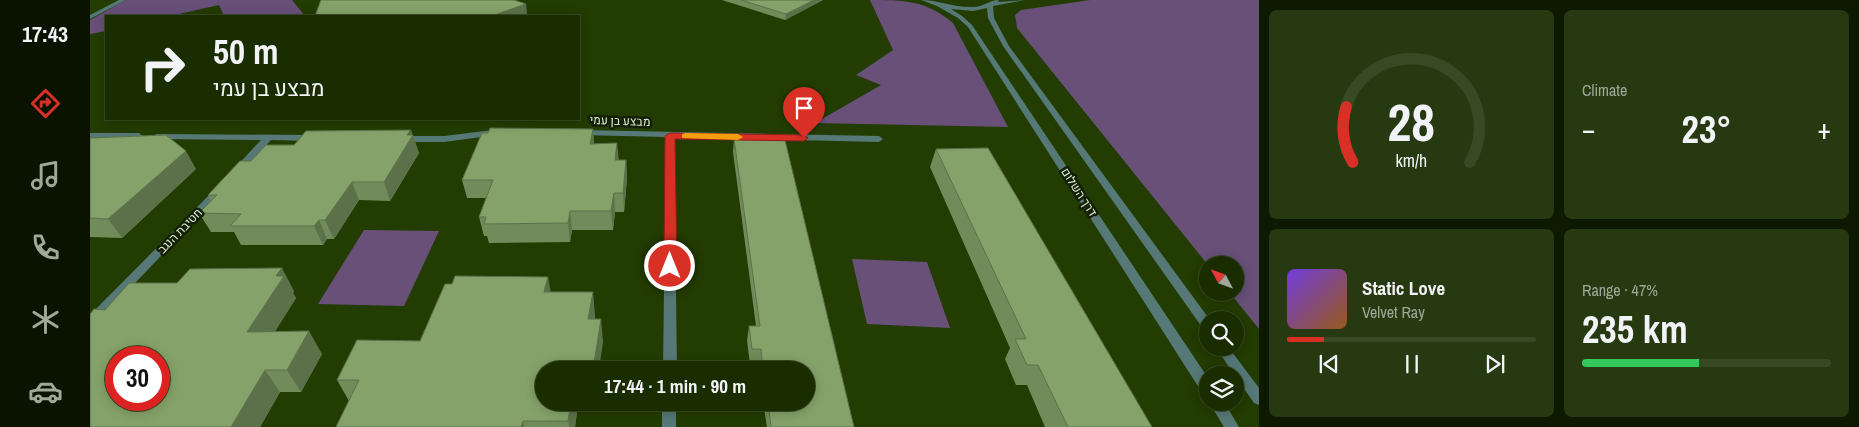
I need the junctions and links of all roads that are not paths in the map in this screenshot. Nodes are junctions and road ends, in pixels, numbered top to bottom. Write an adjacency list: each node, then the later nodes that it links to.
1 (123, 0): 6 (street)
2 (924, 0): 5 (street)
3 (1022, 0): 4 (street)
4 (993, 3): 5 (street); 15 (street, דרך השלום)
5 (939, 5): 19 (street, דרך השלום)
6 (90, 17)
7 (507, 132): 13 (street)
8 (570, 133): 10 (street, מבצע בן עמי)
9 (90, 136): 11 (street)
10 (670, 136): 14 (street, מבצע בן עמי); 18 (street)
11 (268, 138): 12 (street); 16 (street, חטיבת הנגב)
12 (326, 139)
13 (395, 139)
14 (880, 139)
15 (1199, 314)
16 (90, 322)
17 (1228, 356): 20 (street)
18 (670, 361)
19 (1199, 376)
20 (1259, 399)
21 (670, 411): 23 (street)
22 (1222, 411): 24 (street)
23 (669, 427)
24 (1232, 427)

